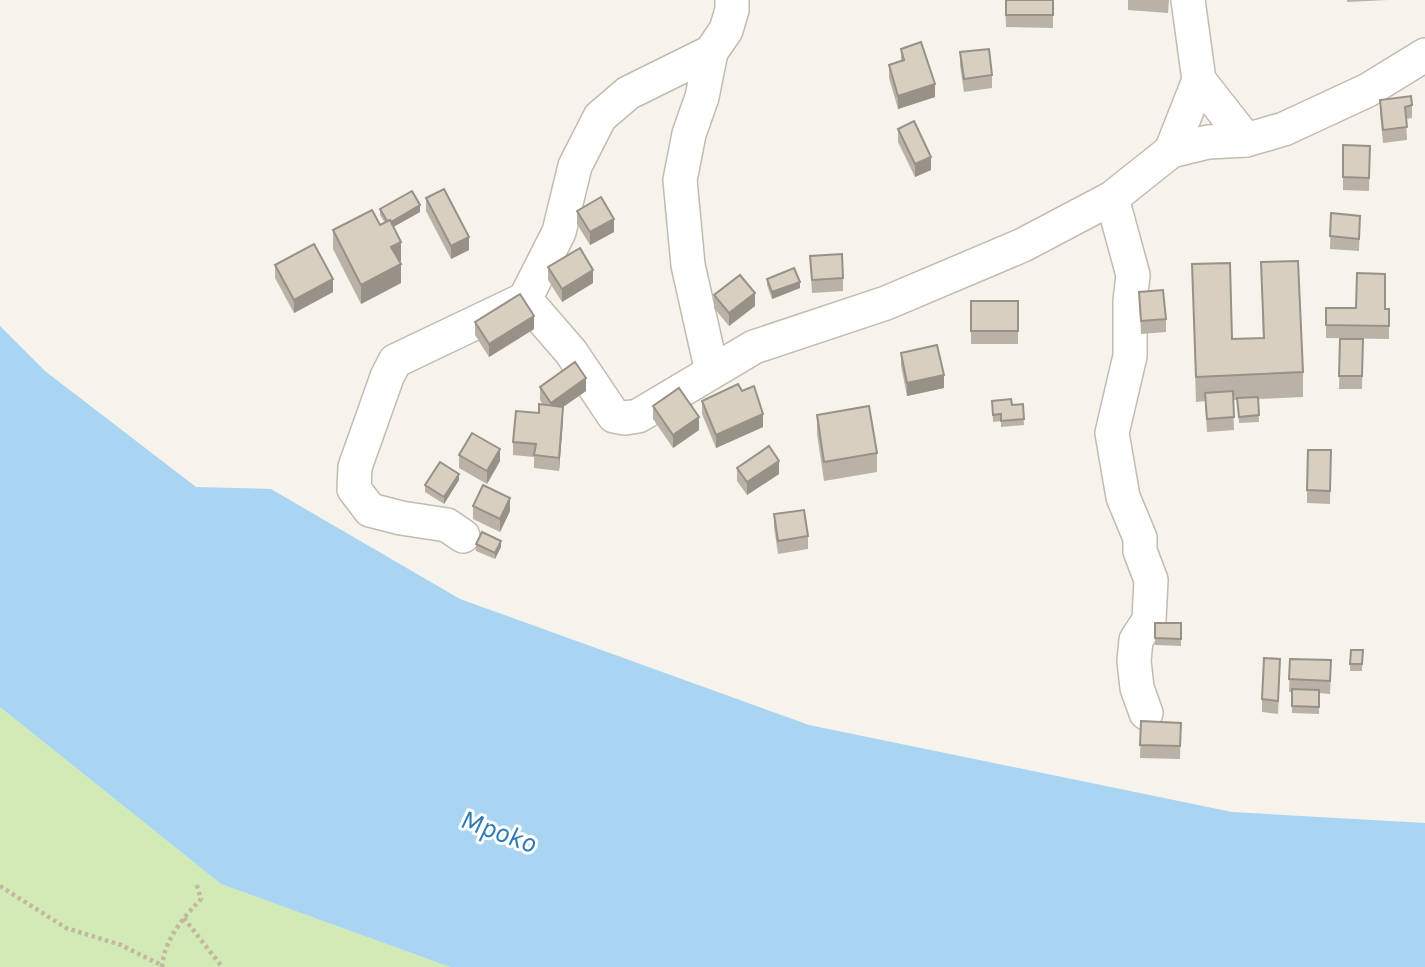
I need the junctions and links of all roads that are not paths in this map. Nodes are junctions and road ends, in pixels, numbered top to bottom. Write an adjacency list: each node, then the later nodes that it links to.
1 (732, 0): 3 (street)
2 (1188, 0): 5 (street)
3 (711, 52): 9 (street); 10 (street)
4 (1425, 55): 6 (street)
5 (1199, 80): 6 (street); 7 (street)
6 (1246, 140): 7 (street)
7 (1171, 151): 8 (street)
8 (1112, 198): 10 (street); 12 (street)
9 (525, 299): 10 (street); 11 (street)
10 (712, 372)
11 (463, 536)
12 (1146, 713)

